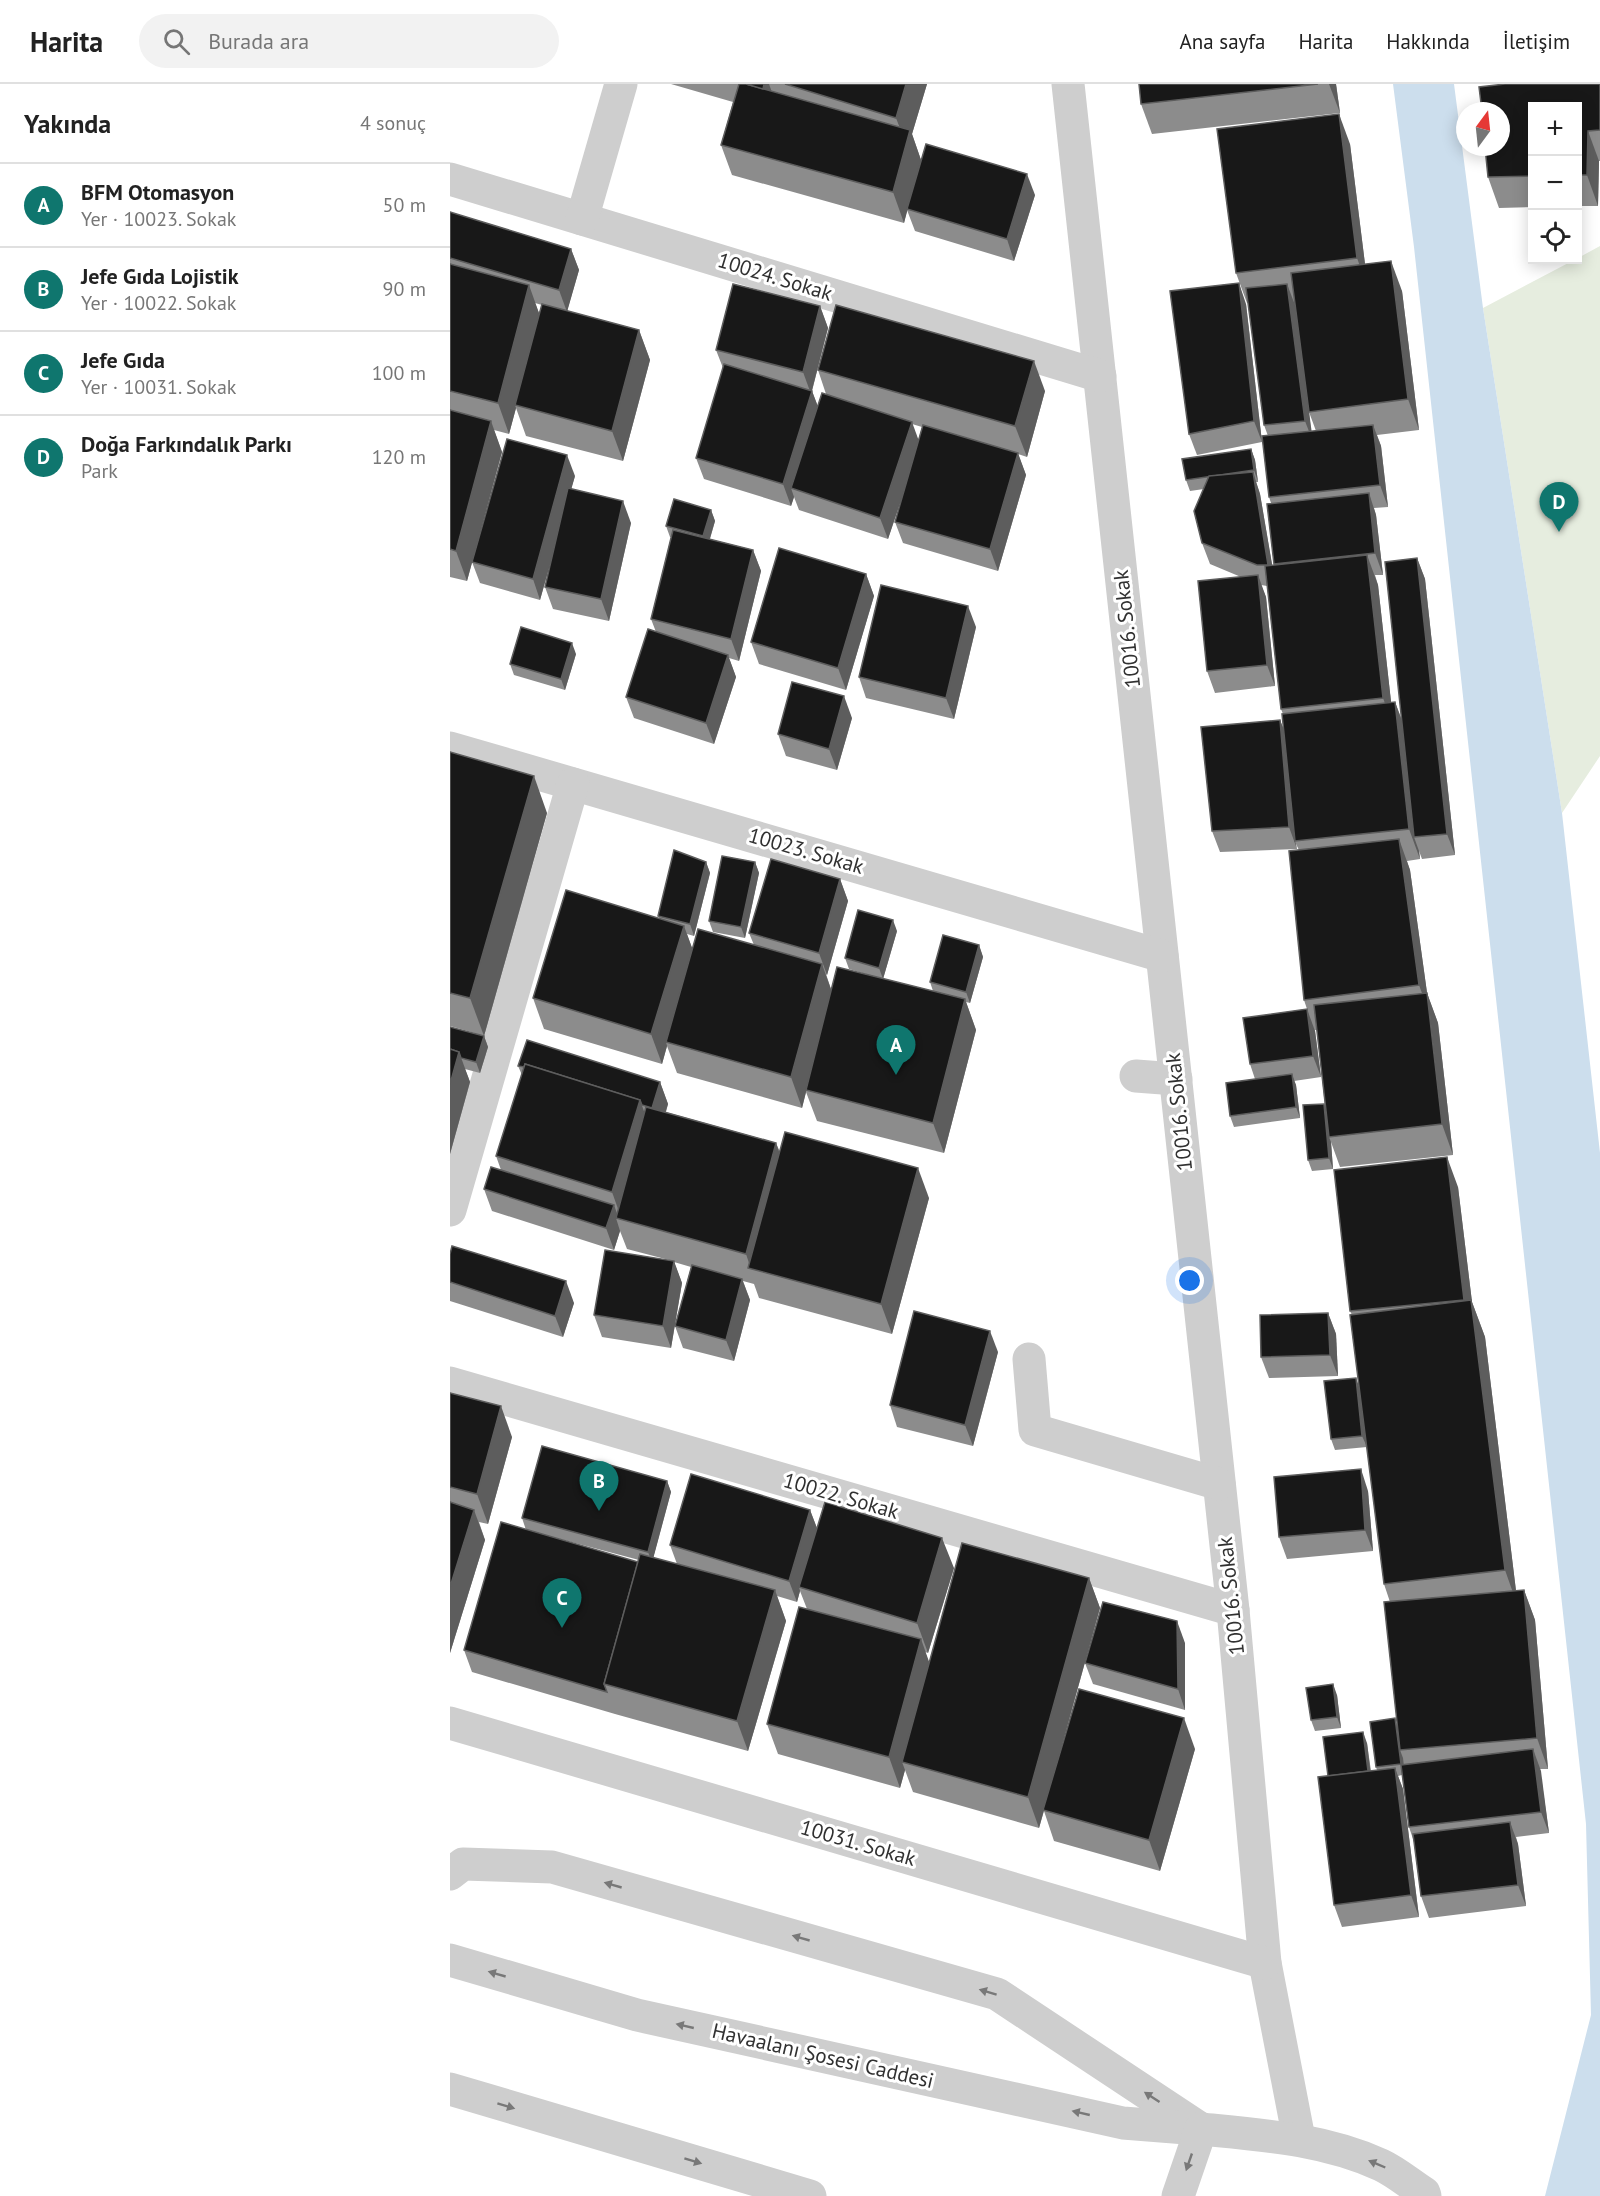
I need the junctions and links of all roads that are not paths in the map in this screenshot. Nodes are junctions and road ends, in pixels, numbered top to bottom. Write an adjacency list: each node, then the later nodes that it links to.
1 (621, 84): 4 (street)
2 (1068, 84): 5 (street, 10016. Sokak)
3 (450, 179): 4 (street, 10024. Sokak)
4 (582, 219): 5 (street, 10024. Sokak)
5 (1100, 376): 8 (street, 10016. Sokak)
6 (450, 748): 7 (street, 10023. Sokak)
7 (573, 784): 8 (street, 10023. Sokak); 11 (street)
8 (1162, 956): 10 (street, 10016. Sokak)
9 (1136, 1076): 10 (street)
10 (1176, 1079): 14 (street, 10016. Sokak)
11 (450, 1210)
12 (1029, 1359): 14 (street)
13 (450, 1383): 15 (street, 10022. Sokak)
14 (1219, 1484): 15 (street, 10016. Sokak)
15 (1233, 1610): 19 (street, 10016. Sokak)
16 (450, 1723): 19 (street, 10031. Sokak)
17 (450, 1874): 21 (street, one-way to 17)
18 (450, 1960): 21 (street, Havaalanı Şosesi Caddesi, one-way to 18)
19 (1266, 1963): 22 (street, 10016. Sokak)
20 (450, 2089): 24 (street, one-way to 24)
21 (1201, 2129): 22 (street, Havaalanı Şosesi Caddesi); 25 (street, one-way to 25)
22 (1299, 2139): 23 (street, Havaalanı Şosesi Caddesi, one-way to 22)
23 (1426, 2195)
24 (810, 2196)
25 (1178, 2196)

